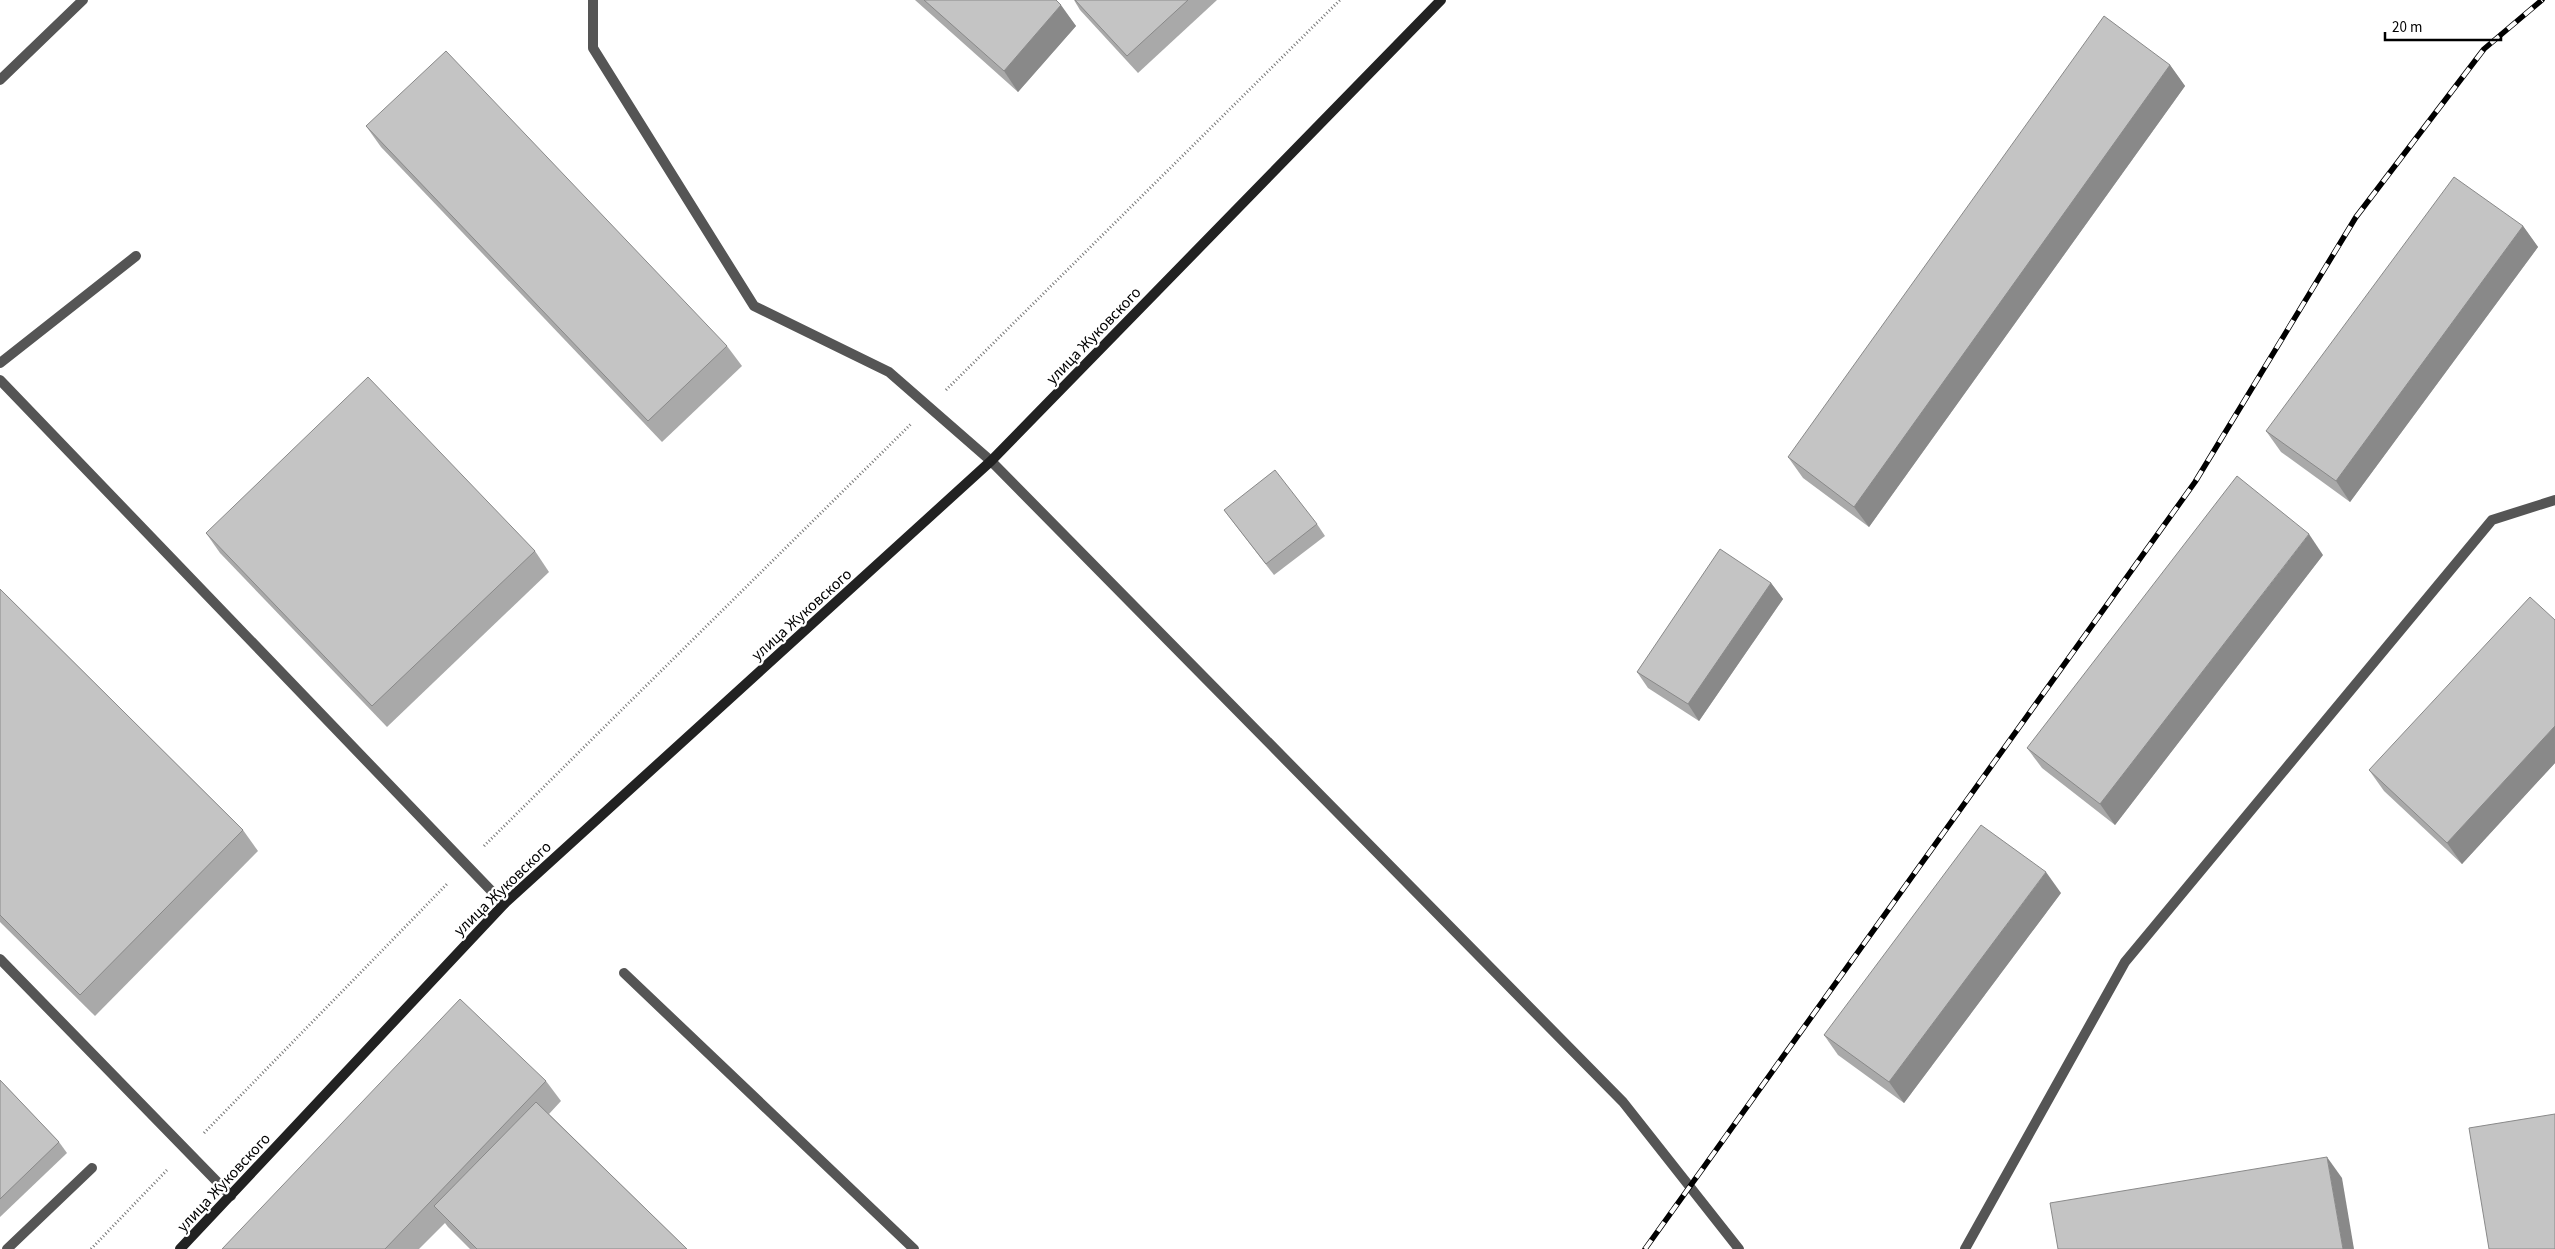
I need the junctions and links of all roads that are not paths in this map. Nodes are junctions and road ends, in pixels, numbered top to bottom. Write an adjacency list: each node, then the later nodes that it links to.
1 (83, 0): 4 (street)
2 (593, 0): 8 (street)
3 (1442, 0): 8 (main road, улица Жуковского)
4 (0, 80)
5 (136, 256): 6 (street)
6 (0, 363)
7 (0, 380): 10 (street)
8 (991, 461): 10 (main road, улица Жуковского); 18 (street)
9 (2555, 500): 19 (street)
10 (504, 904): 14 (main road, улица Жуковского)
11 (0, 959): 14 (street)
12 (624, 973): 17 (street)
13 (92, 1168): 15 (street)
14 (231, 1196): 16 (main road, улица Жуковского)
15 (7, 1249)
16 (180, 1249)
17 (914, 1249)
18 (1739, 1249)
19 (1965, 1249)

